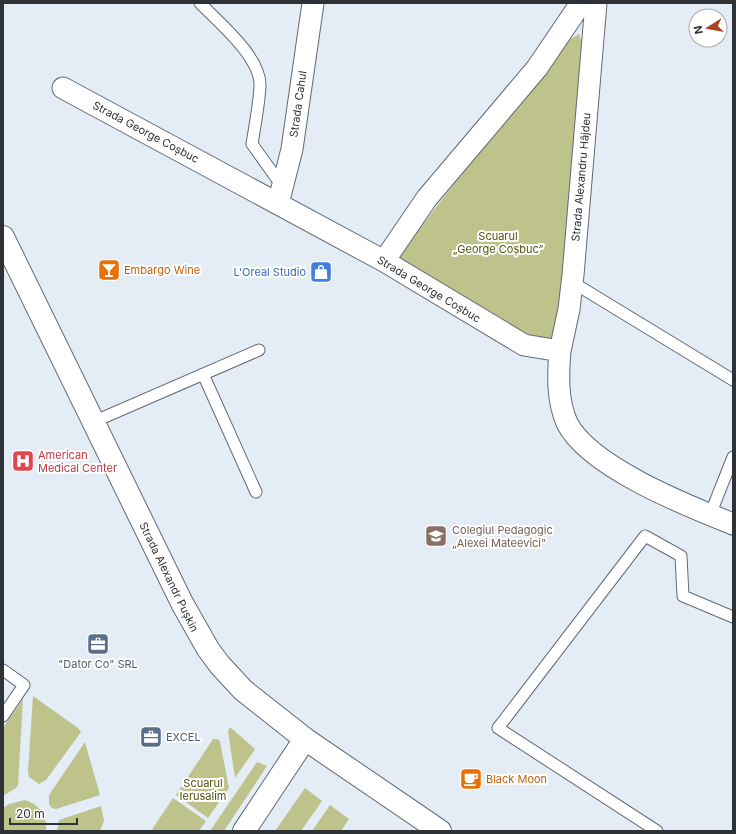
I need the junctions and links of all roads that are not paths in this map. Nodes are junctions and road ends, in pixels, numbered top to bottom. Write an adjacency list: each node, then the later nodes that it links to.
1 (200, 3): 6 (lane)
2 (313, 3): 6 (street, Strada Cahul)
3 (581, 3): 8 (street)
4 (596, 3): 9 (street, Strada Alexandru Hâjdeu)
5 (63, 88): 6 (street, Strada George Coșbuc)
6 (280, 195): 8 (street, Strada George Coșbuc)
7 (3, 236): 14 (main road, Strada Alexandr Pușkin)
8 (384, 261): 11 (street, Strada George Coșbuc)
9 (572, 282): 11 (street, Strada Alexandru Hâjdeu); 13 (lane)
10 (259, 350): 12 (lane)
11 (560, 351): 17 (street)
12 (203, 374): 14 (lane); 16 (lane)
13 (733, 380)
14 (93, 422): 22 (main road, Strada Alexandr Pușkin)
15 (733, 457): 17 (lane)
16 (256, 492)
17 (710, 515): 18 (street)
18 (733, 524)
19 (733, 617): 25 (lane)
20 (3, 670): 21 (lane)
21 (3, 716)
22 (305, 739): 23 (main road); 24 (main road, Strada Alexandr Pușkin)
23 (244, 831)
24 (440, 831)
25 (657, 831)

